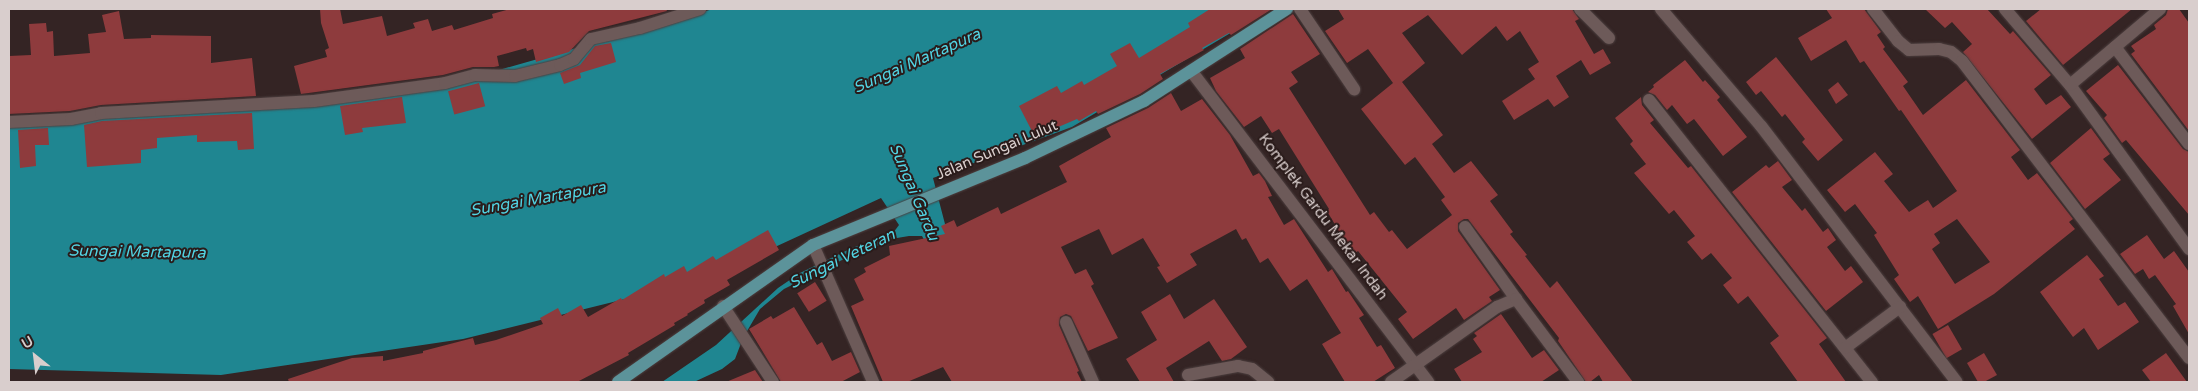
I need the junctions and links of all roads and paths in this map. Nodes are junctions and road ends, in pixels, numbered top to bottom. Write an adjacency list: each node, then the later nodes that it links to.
1 (700, 9): 15 (street)
2 (1286, 9): 11 (main road, Jalan Sungai Lulut)
3 (1300, 9): 13 (street)
4 (1580, 9): 9 (street)
5 (1661, 9): 22 (street)
6 (1873, 9): 25 (street)
7 (2006, 9): 12 (street)
8 (2160, 9): 10 (street)
9 (1609, 38)
10 (2115, 47): 12 (street); 16 (street)
11 (1192, 72): 18 (main road, Jalan Sungai Lulut); 26 (street, Komplek Gardu Mekar Indah)
12 (2070, 85): 19 (street)
13 (1354, 89)
14 (1649, 100): 24 (street)
15 (9, 122)
16 (2189, 144)
17 (1465, 227): 20 (street)
18 (816, 250): 21 (main road, Jalan Sungai Lulut); 30 (street)
19 (2189, 250)
20 (1516, 299): 26 (street); 35 (street)
21 (723, 306): 28 (main road, Jalan Sungai Lulut); 29 (street)
22 (1900, 307): 24 (street); 37 (street)
23 (1066, 322): 31 (street)
24 (1845, 348): 36 (street)
25 (2189, 358)
26 (1415, 364): 33 (street); 34 (street, Komplek Gardu Mekar Indah)
27 (1188, 375): 32 (street)
28 (618, 382)
29 (772, 382)
30 (873, 382)
31 (1093, 382)
32 (1268, 382)
33 (1391, 382)
34 (1428, 382)
35 (1578, 382)
36 (1872, 382)
37 (1956, 382)

